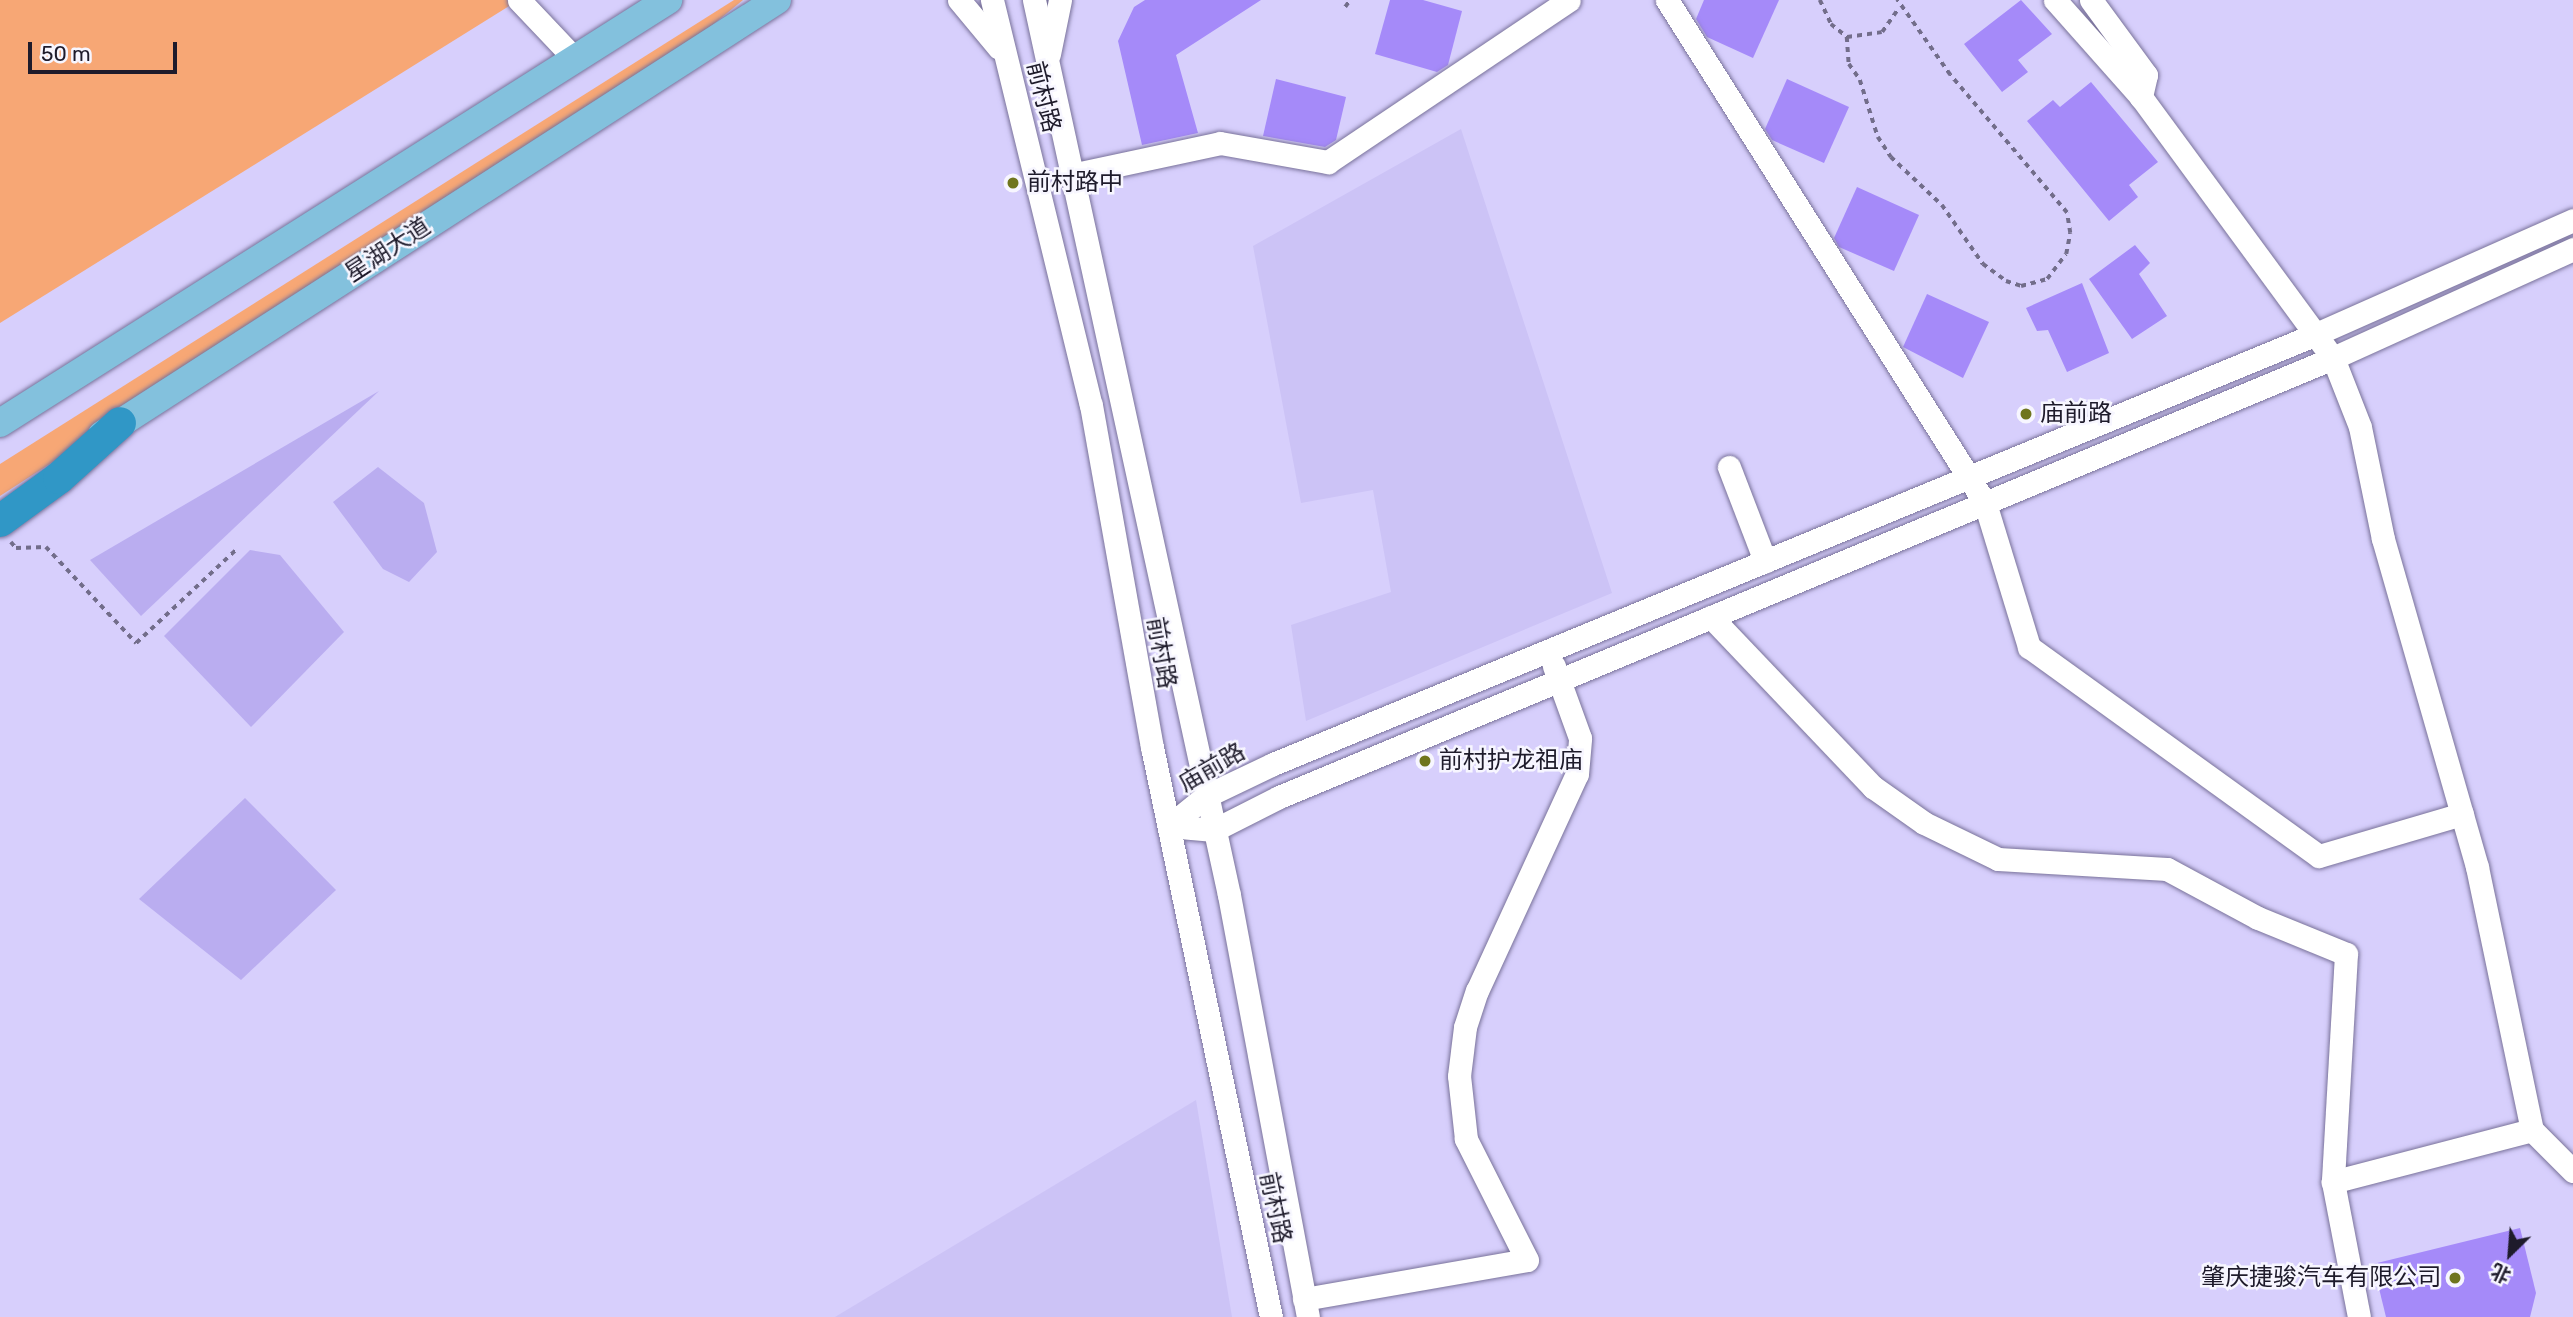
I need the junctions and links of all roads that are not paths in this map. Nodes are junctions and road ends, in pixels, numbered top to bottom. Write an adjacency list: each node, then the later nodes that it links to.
1 (519, 0): 12 (street)
2 (668, 0): 12 (main road)
3 (776, 0): 22 (main road, 星湖大道)
4 (959, 0): 13 (street)
5 (992, 0): 13 (street, 前村路)
6 (1034, 0): 14 (street, 前村路)
7 (1060, 0): 14 (street)
8 (1569, 0): 16 (street)
9 (1667, 0): 24 (street)
10 (2055, 0): 15 (street)
11 (2091, 0): 15 (street)
12 (573, 57): 21 (main road)
13 (1008, 62): 34 (street, 前村路)
14 (1047, 64): 16 (street, 前村路)
15 (2141, 97): 19 (street)
16 (1071, 175): 32 (street, 前村路)
17 (2573, 220): 19 (street, 庙前路)
18 (2573, 249): 20 (street)
19 (2316, 334): 20 (street); 24 (street, 庙前路)
20 (2333, 358): 26 (street); 33 (street)
21 (0, 423)
22 (120, 423): 25 (main road, 星湖大道); 27 (highway)
23 (1729, 467): 28 (street)
24 (1968, 477): 26 (street); 28 (street, 庙前路)
25 (0, 502)
26 (1985, 503): 29 (street); 33 (street)
27 (4, 530)
28 (1765, 561): 30 (street, 庙前路)
29 (1711, 617): 31 (street); 38 (street)
30 (1548, 650): 31 (street); 32 (street, 庙前路)
31 (1560, 680): 35 (street); 39 (street)
32 (1206, 796): 34 (street, 庙前路); 35 (street, 前村路)
33 (2462, 814): 36 (street)
34 (1169, 826): 35 (street, 庙前路); 40 (street, 前村路)
35 (1214, 830): 39 (street, 前村路)
36 (2532, 1130): 37 (street); 38 (street)
37 (2573, 1171)
38 (2333, 1182): 41 (street)
39 (1306, 1308)
40 (1271, 1317)
41 (2359, 1317)

